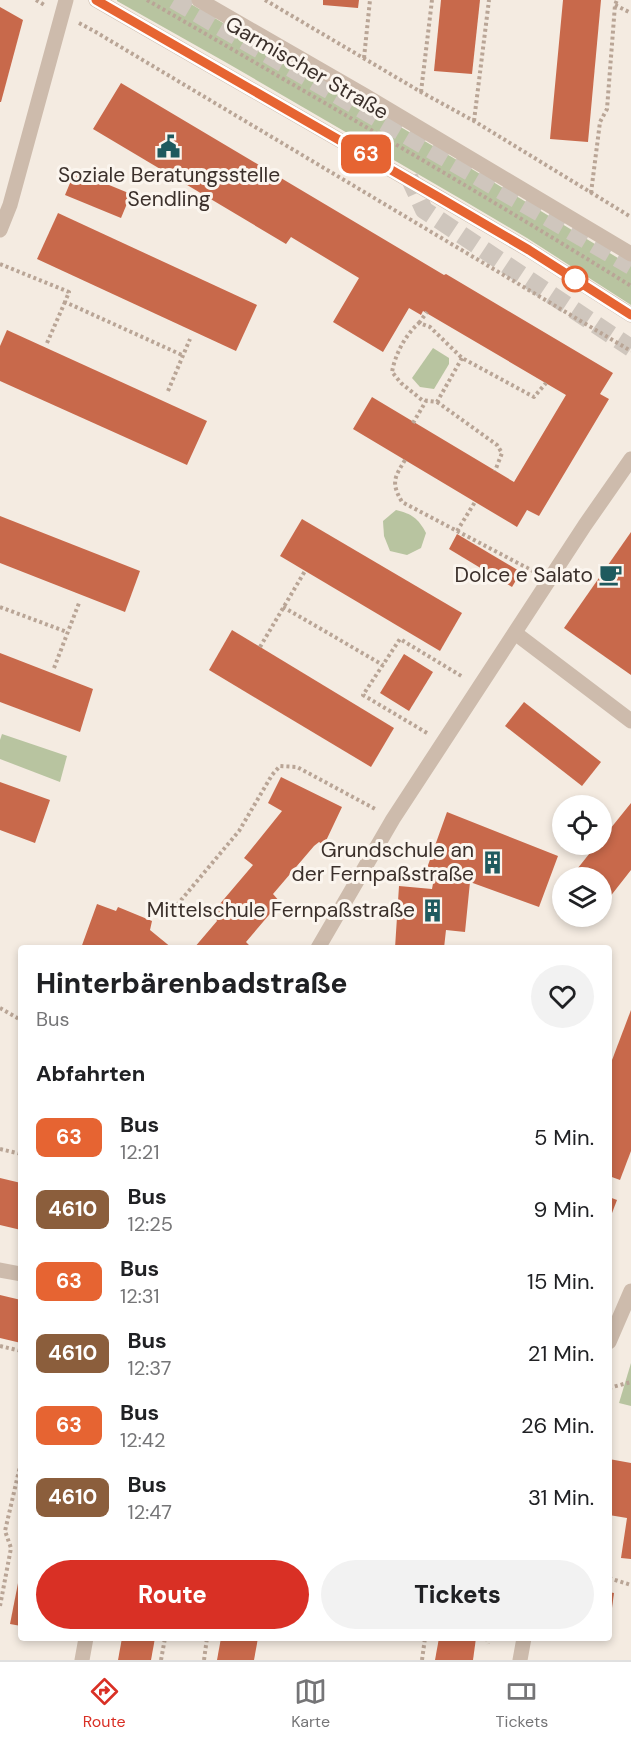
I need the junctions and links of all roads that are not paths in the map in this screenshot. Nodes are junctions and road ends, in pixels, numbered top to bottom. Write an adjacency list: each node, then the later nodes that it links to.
1 (96, 0): 6 (street)
2 (199, 0): 5 (street, Garmischer Straße)
3 (64, 7): 4 (street)
4 (0, 230)
5 (631, 254)
6 (631, 315)
7 (631, 459): 8 (street)
8 (515, 633): 9 (street); 10 (street)
9 (631, 721)
10 (320, 945)
11 (0, 1270): 12 (street)
12 (18, 1273)
13 (631, 1291): 14 (street)
14 (612, 1335)
15 (85, 1641): 17 (street)
16 (523, 1641): 18 (street)
17 (82, 1660)
18 (520, 1660)

